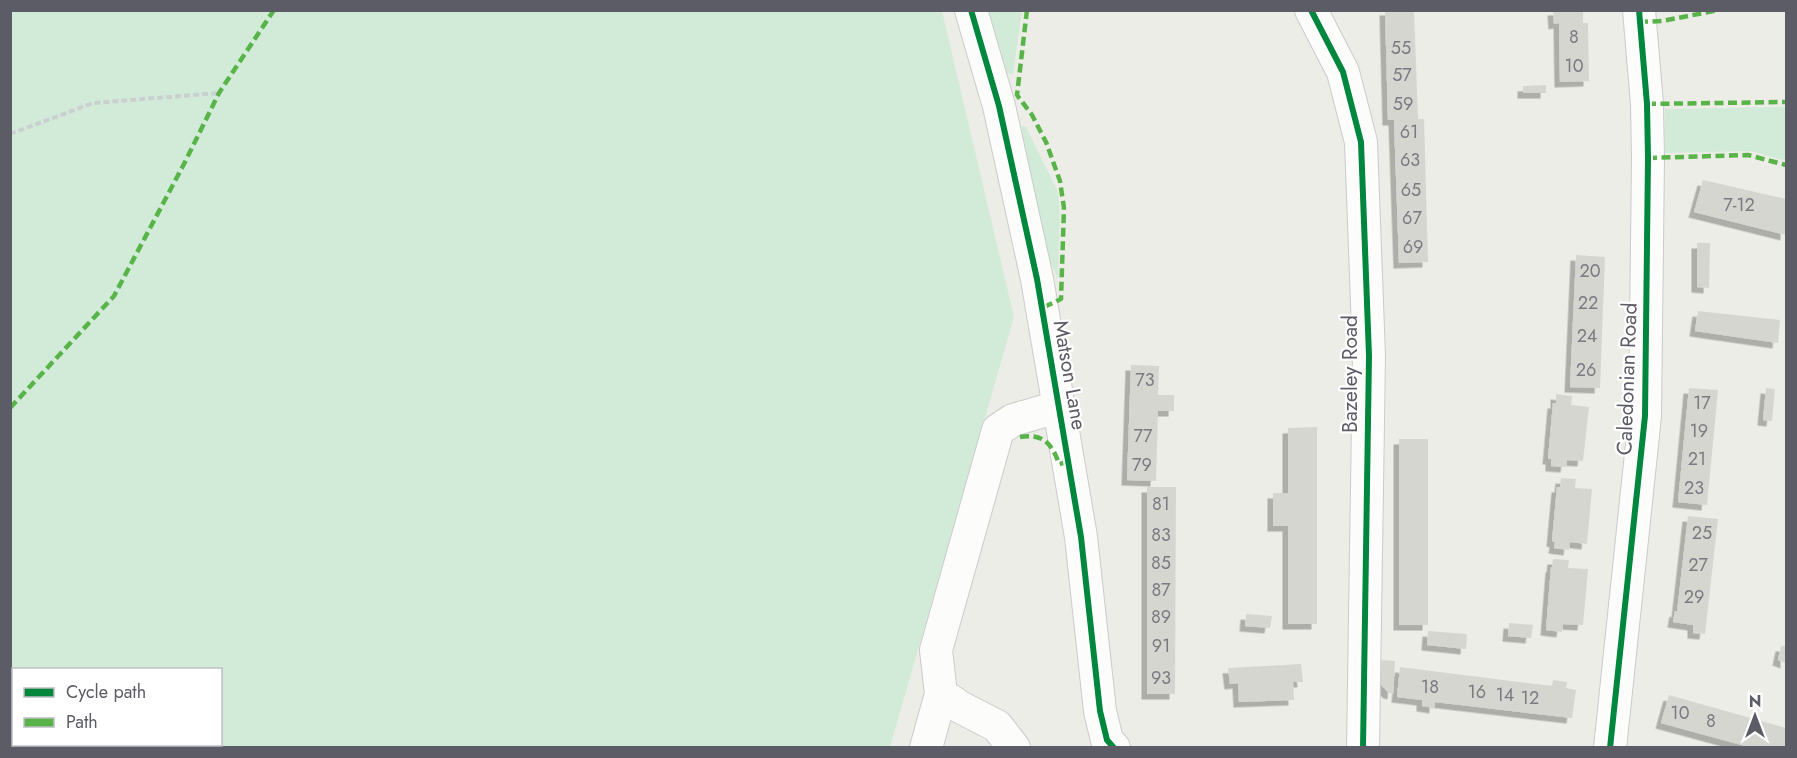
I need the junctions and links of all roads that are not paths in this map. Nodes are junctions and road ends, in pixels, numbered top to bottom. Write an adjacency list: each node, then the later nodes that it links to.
1 (971, 10): 4 (street, Matson Lane)
2 (1311, 10): 9 (street, Bazeley Road)
3 (1639, 10): 10 (street, Caledonian Road)
4 (1058, 407): 5 (street); 8 (street, Matson Lane)
5 (941, 694): 6 (street); 7 (street)
6 (1010, 745)
7 (926, 747)
8 (1114, 747)
9 (1363, 747)
10 (1610, 747)

